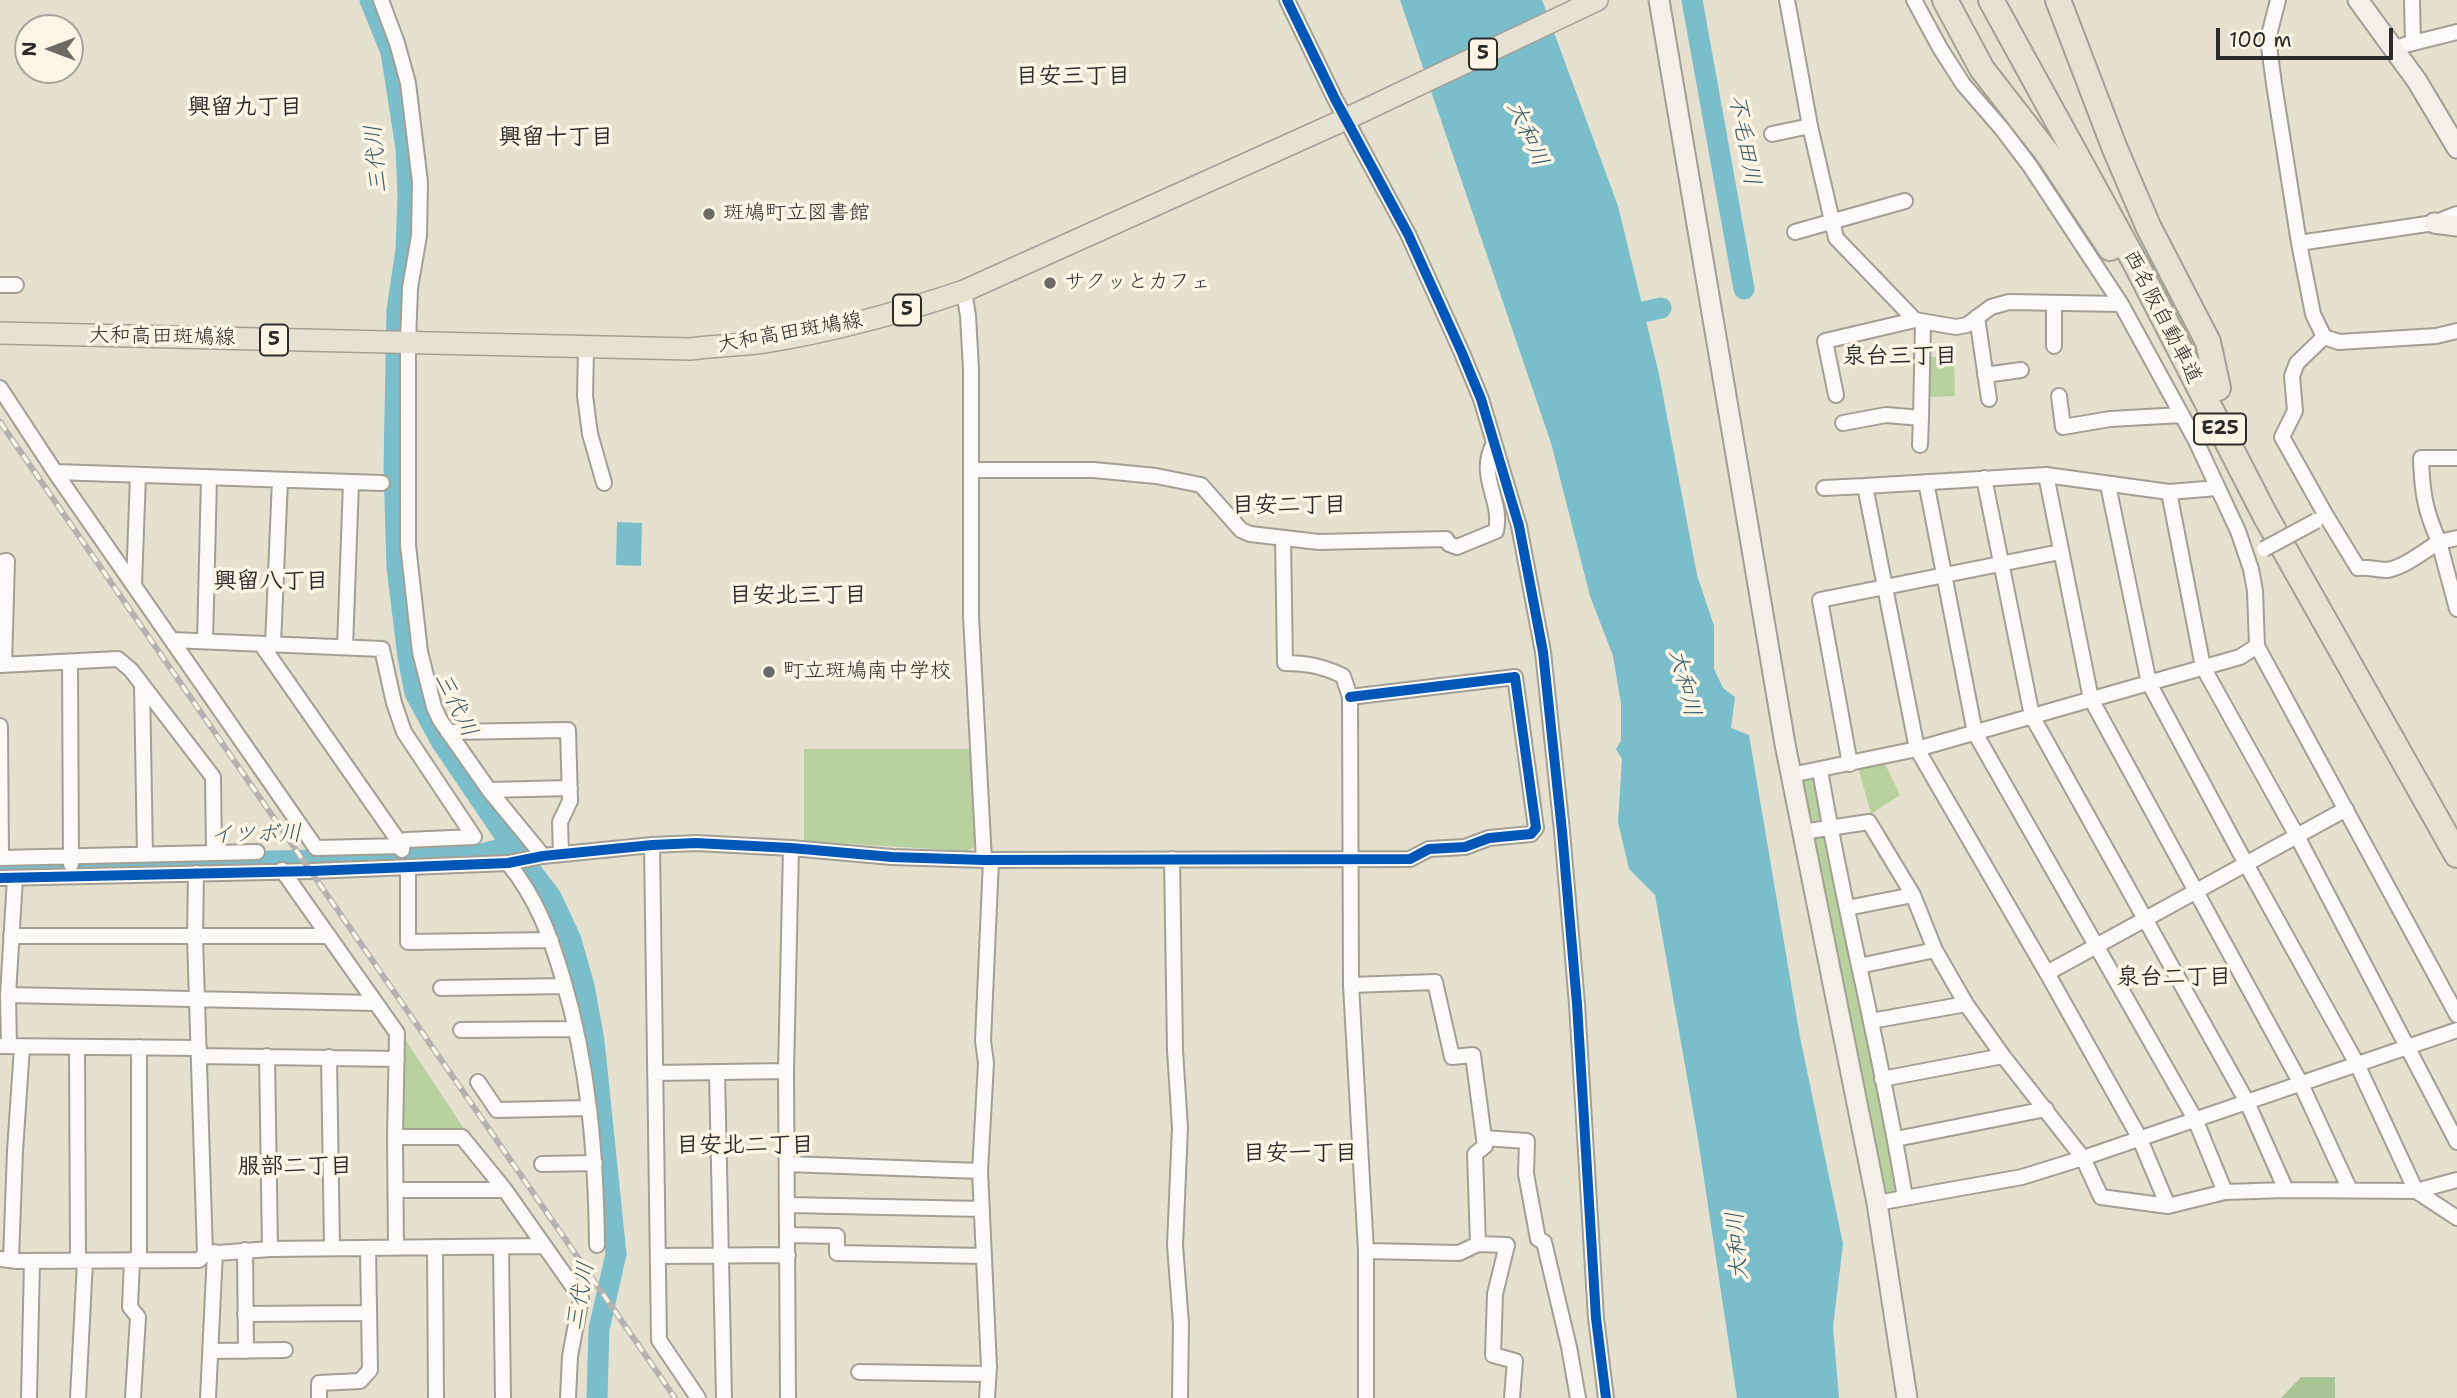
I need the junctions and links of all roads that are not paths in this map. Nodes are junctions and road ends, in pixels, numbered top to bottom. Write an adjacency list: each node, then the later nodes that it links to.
1 (381, 0): 40 (street)
2 (1287, 0): 18 (street)
3 (1296, 0): 18 (street)
4 (1597, 0): 19 (main road, 大和高田斑鳩線 / 5)
5 (1659, 0): 103 (street)
6 (1787, 0): 20 (street)
7 (1914, 0): 34 (street)
8 (1945, 0): 46 (highway)
9 (1991, 0): 46 (highway, 西名阪自動車道 / E25)
10 (2010, 0): 46 (highway, 西名阪自動車道 / E25)
11 (2058, 0): 46 (highway)
12 (2278, 0): 29 (street)
13 (2358, 0): 17 (street)
14 (2412, 0): 16 (street)
15 (2457, 32): 16 (street)
16 (2413, 43): 17 (street)
17 (2393, 48): 22 (street)
18 (1335, 99): 19 (street)
19 (1346, 119): 32 (main road, 大和高田斑鳩線 / 5); 53 (street)
20 (1810, 126): 21 (street); 25 (street)
21 (1772, 134)
22 (2457, 148)
23 (1905, 201): 25 (street)
24 (2457, 214): 26 (street)
25 (1831, 222): 28 (street); 36 (street)
26 (2434, 223): 27 (street); 29 (street)
27 (2457, 226)
28 (1795, 232)
29 (2299, 243): 39 (street)
30 (0, 285): 31 (street)
31 (16, 285)
32 (964, 291): 42 (main road, 大和高田斑鳩線 / 5); 56 (street)
33 (2054, 303): 34 (street); 35 (street); 41 (street)
34 (2121, 304): 50 (street)
35 (1977, 317): 36 (street); 44 (street)
36 (1919, 321): 47 (street); 51 (street)
37 (2457, 331): 39 (street)
38 (0, 333): 40 (main road, 大和高田斑鳩線 / 5)
39 (2324, 337): 72 (street)
40 (408, 343): 42 (main road, 大和高田斑鳩線 / 5); 98 (street)
41 (2054, 346)
42 (586, 348): 66 (street)
43 (2021, 370): 44 (street)
44 (1985, 375): 49 (street)
45 (0, 388): 57 (street)
46 (2210, 392): 107 (highway, 西名阪自動車道 / E25); 118 (highway, 西名阪自動車道 / E25)
47 (1836, 395)
48 (2059, 396): 50 (street)
49 (1989, 399)
50 (2182, 415): 70 (street)
51 (1921, 418): 52 (street); 54 (street)
52 (1843, 423)
53 (1494, 443): 74 (street); 242 (street)
54 (1920, 445)
55 (2457, 458): 75 (street)
56 (971, 470): 74 (street); 123 (street)
57 (55, 472): 58 (street); 81 (street)
58 (138, 475): 60 (street); 81 (street)
59 (2046, 475): 61 (street); 67 (street); 76 (street)
60 (209, 478): 62 (street); 85 (street)
61 (1984, 478): 63 (street); 79 (street)
62 (280, 480): 64 (street); 86 (street)
63 (1926, 482): 68 (street); 80 (street)
64 (351, 483): 65 (street); 88 (street)
65 (382, 483)
66 (604, 483)
67 (2108, 485): 71 (street); 92 (street)
68 (1865, 486): 69 (street); 82 (street)
69 (1824, 488)
70 (2217, 488): 71 (street); 77 (street)
71 (2169, 492): 91 (street)
72 (2320, 518): 75 (street); 77 (street, bridge)
73 (2457, 538): 75 (street)
74 (1283, 539): 94 (street)
75 (2439, 542): 83 (street)
76 (2060, 552): 79 (street); 95 (street)
77 (2246, 556): 87 (street)
78 (0, 562): 90 (street)
79 (2001, 564): 80 (street); 96 (street)
80 (1944, 575): 82 (street); 99 (street)
81 (134, 585): 84 (street)
82 (1884, 587): 100 (street); 101 (street)
83 (2457, 609)
84 (172, 640): 85 (street); 112 (street)
85 (205, 641): 86 (street)
86 (267, 644): 88 (street); 112 (street)
87 (2257, 646): 91 (street); 106 (street)
88 (345, 647): 112 (street)
89 (70, 662): 90 (street); 93 (street); 126 (street)
90 (2, 665)
91 (2203, 667): 92 (street); 110 (street)
92 (2149, 683): 95 (street); 124 (street)
93 (142, 685): 115 (street); 117 (street)
94 (1350, 697): 122 (street); 122 (street)
95 (2091, 699): 96 (street); 131 (street)
96 (2032, 716): 99 (street); 134 (street)
97 (0, 726): 120 (street)
98 (448, 732): 104 (street); 105 (street)
99 (1975, 733): 100 (street); 139 (street)
100 (1917, 749): 101 (street); 142 (street)
101 (1850, 764): 102 (street)
102 (1820, 770): 103 (street); 108 (street)
103 (1791, 775): 109 (street)
104 (570, 788): 105 (street); 116 (street)
105 (489, 790): 119 (street)
106 (2346, 808): 110 (street); 150 (street)
107 (2457, 820)
108 (1829, 827): 109 (street); 132 (street); 133 (street)
109 (1802, 832): 193 (street)
110 (2297, 836): 124 (street); 158 (street)
111 (652, 845): 113 (street); 116 (street); 167 (street)
112 (402, 846): 127 (street)
113 (791, 848): 123 (street); 165 (street)
114 (257, 852): 115 (street)
115 (214, 853): 117 (street)
116 (561, 854): 119 (street)
117 (145, 855): 126 (street)
118 (2457, 855)
119 (543, 856): 125 (street)
120 (1, 859): 126 (street)
121 (1172, 859): 122 (street); 123 (street); 238 (street)
122 (1350, 859): 143 (street)
123 (988, 860): 184 (street)
124 (2245, 862): 131 (street); 164 (street)
125 (509, 863): 127 (street); 138 (street)
126 (71, 866): 129 (street); 130 (street)
127 (405, 867): 128 (street); 138 (street)
128 (282, 870): 129 (street); 136 (street)
129 (196, 873): 137 (street)
130 (7, 878): 135 (street)
131 (2196, 892): 134 (street); 170 (street)
132 (1913, 895): 133 (street); 140 (street)
133 (1847, 908): 141 (street)
134 (2146, 917): 139 (street); 171 (street)
135 (11, 936): 137 (street); 146 (street)
136 (329, 936): 137 (street); 148 (street)
137 (195, 937): 147 (street)
138 (551, 940): 144 (street)
139 (2095, 946): 142 (street); 174 (street)
140 (1935, 950): 141 (street); 149 (street)
141 (1859, 967): 151 (street)
142 (2048, 973): 176 (street)
143 (1351, 985): 177 (street); 209 (street)
144 (565, 986): 145 (street); 152 (street)
145 (441, 988)
146 (9, 995): 147 (street); 155 (street)
147 (197, 999): 148 (street); 159 (street)
148 (374, 1003): 163 (street)
149 (1966, 1004): 151 (street); 161 (street)
150 (2457, 1014)
151 (1871, 1021): 168 (street)
152 (576, 1029): 153 (street); 172 (street)
153 (461, 1030)
154 (2457, 1030): 158 (street)
155 (10, 1046): 157 (street); 215 (street)
156 (139, 1047): 157 (street); 159 (street); 216 (street)
157 (77, 1048): 218 (street)
158 (2409, 1048): 164 (street); 179 (street)
159 (200, 1052): 160 (street); 210 (street)
160 (267, 1056): 162 (street); 205 (street)
161 (2003, 1056): 168 (street); 173 (street)
162 (329, 1057): 163 (street); 206 (street)
163 (397, 1059): 175 (street)
164 (2357, 1063): 170 (street); 190 (street)
165 (786, 1071): 166 (street); 183 (street)
166 (717, 1072): 167 (street); 211 (street)
167 (655, 1073): 213 (street)
168 (1882, 1079): 178 (street)
169 (478, 1082): 172 (street)
170 (2301, 1082): 171 (street); 189 (street)
171 (2247, 1102): 174 (street); 188 (street)
172 (589, 1108): 181 (street)
173 (2046, 1109): 178 (street); 180 (street)
174 (2195, 1119): 176 (street); 191 (street)
175 (395, 1137): 186 (street); 187 (street)
176 (2139, 1137): 180 (street); 195 (street)
177 (1484, 1138): 199 (street); 241 (street)
178 (1896, 1139): 192 (street)
179 (2457, 1142)
180 (2083, 1158): 192 (street); 195 (street)
181 (595, 1163): 182 (street); 200 (street)
182 (542, 1164)
183 (787, 1164): 184 (street); 194 (street)
184 (980, 1171): 196 (street)
185 (2457, 1180): 190 (street)
186 (396, 1190): 187 (street); 202 (street)
187 (505, 1190): 201 (street)
188 (2286, 1190): 189 (street); 191 (street)
189 (2350, 1190): 190 (street)
190 (2416, 1191): 197 (street)
191 (2225, 1192): 195 (street)
192 (1905, 1198): 193 (street)
193 (1877, 1203): 243 (street)
194 (788, 1205): 196 (street); 198 (street)
195 (2168, 1206)
196 (982, 1209): 214 (street)
197 (2457, 1218)
198 (788, 1236): 212 (street); 214 (street)
199 (1478, 1244): 209 (street); 240 (street)
200 (597, 1245)
201 (544, 1246): 204 (street); 233 (street)
202 (396, 1247): 203 (street); 207 (street)
203 (435, 1247): 204 (street); 231 (street)
204 (501, 1247): 232 (street)
205 (270, 1248): 206 (street); 208 (street)
206 (332, 1248): 207 (street)
207 (368, 1248): 219 (street)
208 (244, 1250): 210 (street); 220 (street)
209 (1366, 1251): 239 (street)
210 (210, 1253): 216 (street); 223 (street)
211 (720, 1255): 212 (street); 213 (street); 235 (street)
212 (788, 1255): 236 (street)
213 (659, 1256): 234 (street)
214 (984, 1256): 225 (street)
215 (6, 1259): 217 (street)
216 (136, 1260): 218 (street); 228 (street)
217 (32, 1261): 218 (street); 226 (street)
218 (81, 1261): 227 (street)
219 (368, 1313): 220 (street); 230 (street)
220 (245, 1314): 221 (street)
221 (246, 1350): 222 (street); 223 (street)
222 (285, 1350)
223 (210, 1351): 229 (street)
224 (859, 1372): 225 (street)
225 (988, 1374): 237 (street)
226 (29, 1398)
227 (78, 1398)
228 (133, 1398)
229 (208, 1398)
230 (319, 1398)
231 (436, 1398)
232 (503, 1398)
233 (568, 1398)
234 (698, 1398)
235 (724, 1398)
236 (788, 1398)
237 (987, 1398)
238 (1180, 1398)
239 (1366, 1398)
240 (1512, 1398)
241 (1578, 1398)
242 (1606, 1398)
243 (1907, 1398)

